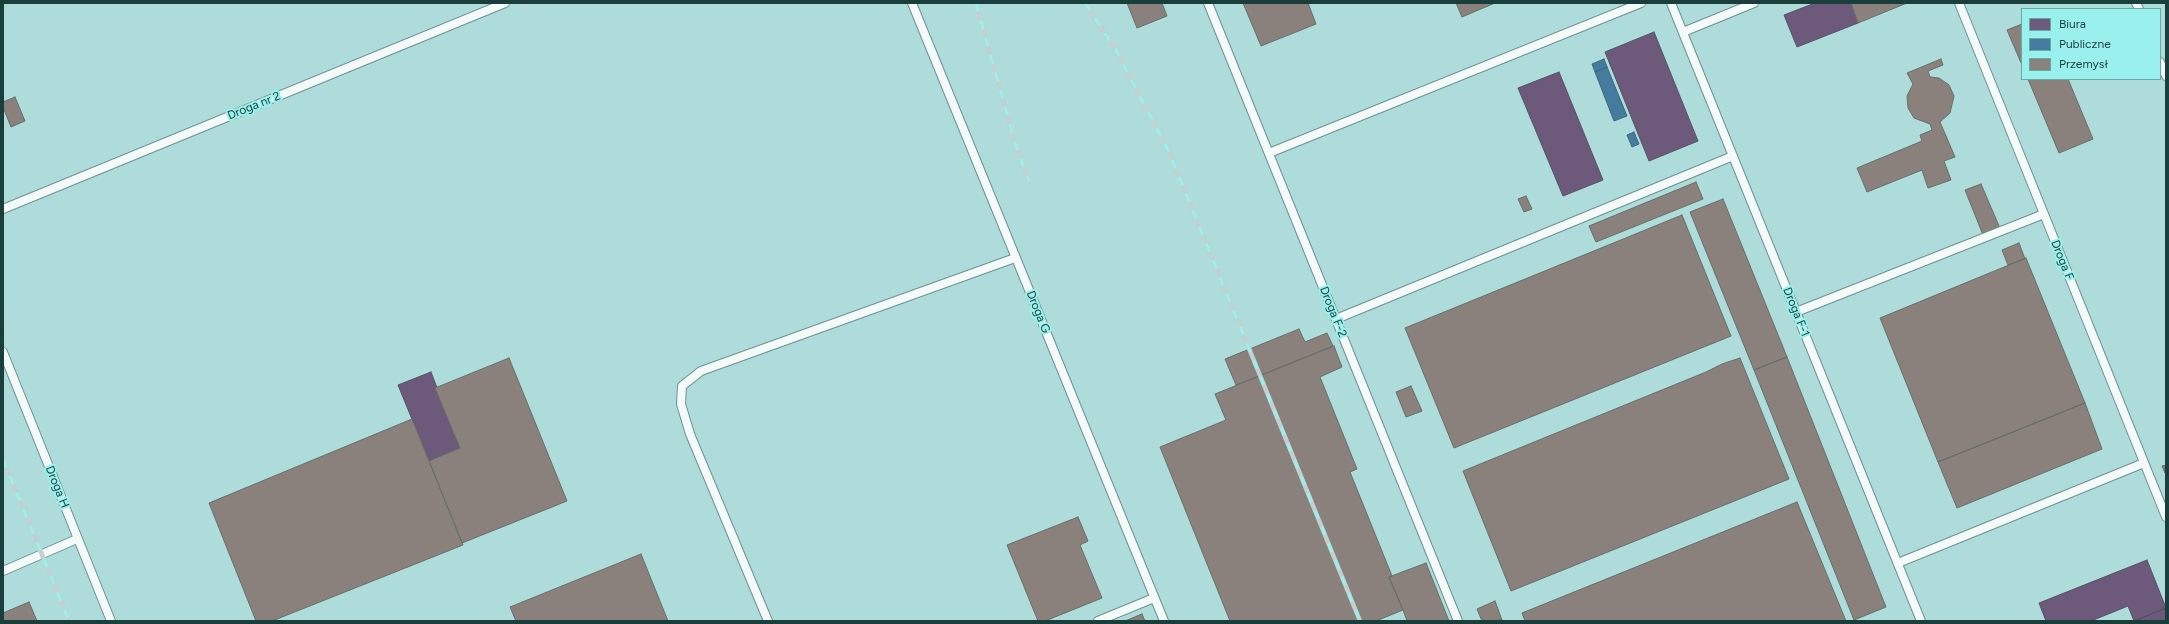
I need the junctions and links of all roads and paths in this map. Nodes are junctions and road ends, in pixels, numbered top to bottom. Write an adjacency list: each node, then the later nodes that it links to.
1 (505, 3): 13 (lane, Droga nr 2)
2 (912, 3): 15 (lane, Droga G)
3 (1208, 3): 11 (lane, Droga F-2)
4 (1640, 3): 11 (lane)
5 (1671, 3): 8 (lane, Droga F-1)
6 (1754, 3): 8 (lane)
7 (1959, 3): 14 (lane, Droga F)
8 (1683, 32): 12 (lane, Droga F-1)
9 (2161, 64): 10 (lane)
10 (2166, 76)
11 (1269, 154): 17 (lane, Droga F-2)
12 (1733, 156): 16 (lane, Droga F-1); 17 (lane)
13 (3, 209)
14 (2044, 214): 16 (lane); 19 (lane, Droga F)
15 (1016, 258): 24 (lane, Droga G); 26 (lane)
16 (1796, 312): 22 (lane, Droga F-1)
17 (1336, 319): 29 (lane, Droga F-2)
18 (3, 352): 21 (lane, Droga H)
19 (2144, 463): 20 (lane, Droga F); 22 (lane)
20 (2166, 517)
21 (77, 539): 23 (lane); 25 (lane, Droga H)
22 (1898, 563): 30 (lane, Droga F-1)
23 (3, 571)
24 (1154, 598): 27 (lane); 28 (lane, Droga G)
25 (111, 621)
26 (768, 621)
27 (1098, 621)
28 (1164, 621)
29 (1458, 621)
30 (1921, 621)

